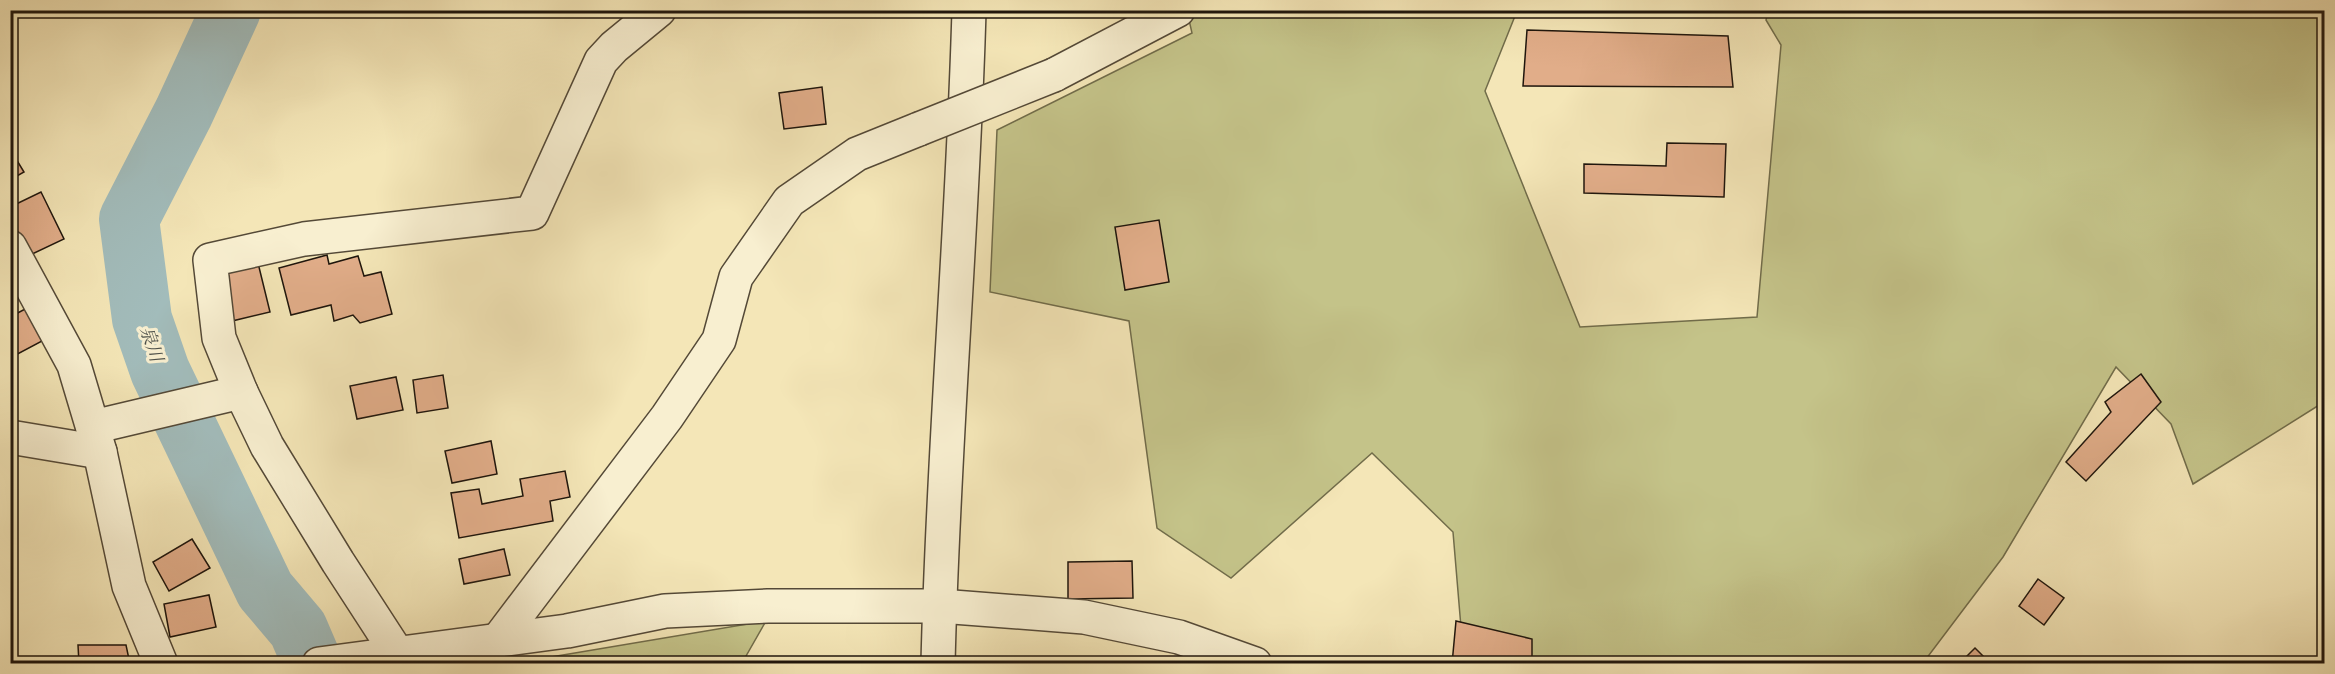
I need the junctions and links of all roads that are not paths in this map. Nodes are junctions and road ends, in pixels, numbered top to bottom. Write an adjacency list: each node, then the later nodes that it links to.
1 (659, 10): 5 (street)
2 (969, 10): 8 (street)
3 (1178, 10): 9 (street, bridge)
4 (10, 247): 6 (street)
5 (241, 392): 6 (street); 10 (street)
6 (103, 433): 7 (street); 12 (street)
7 (10, 437)
8 (940, 606): 9 (street); 13 (street); 14 (street)
9 (498, 640): 10 (street)
10 (397, 653): 11 (street)
11 (332, 662)
12 (161, 663)
13 (938, 663)
14 (1256, 663)

